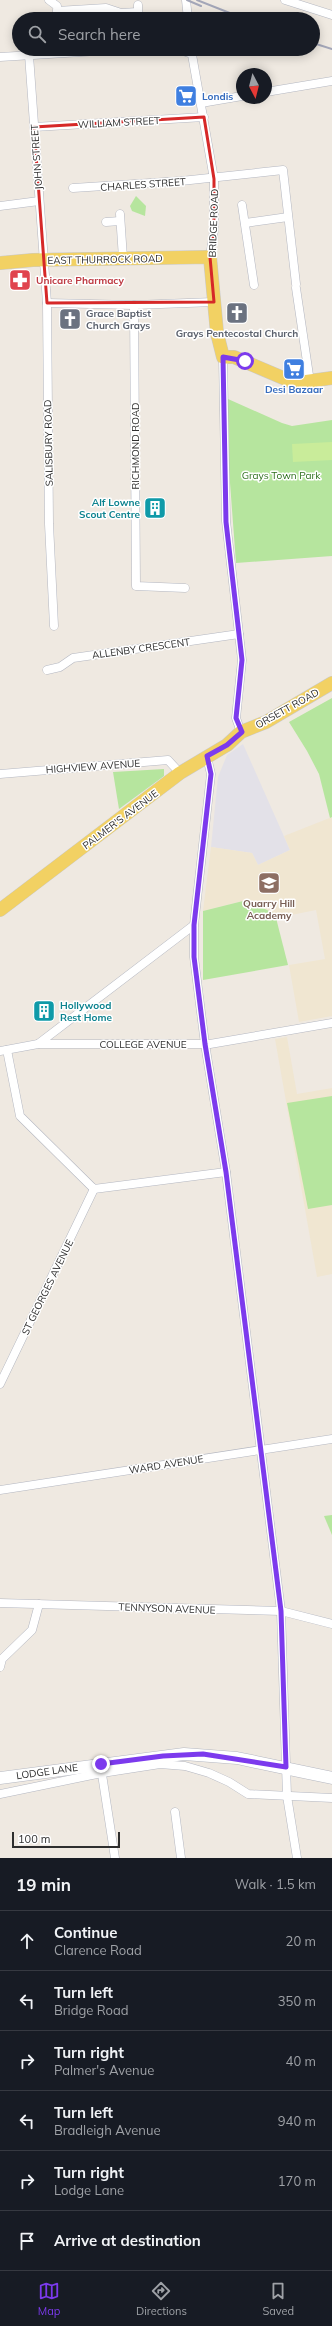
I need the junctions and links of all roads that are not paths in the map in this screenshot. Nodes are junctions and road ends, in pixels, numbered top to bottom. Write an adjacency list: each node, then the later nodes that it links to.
1 (49, 0): 5 (street)
2 (186, 0): 11 (street)
3 (285, 0): 12 (street)
4 (138, 4): 9 (street)
5 (57, 12)
6 (79, 12): 8 (street)
7 (121, 12): 10 (street)
8 (121, 12)
9 (138, 12)
10 (138, 12)
11 (187, 12)
12 (332, 15)
13 (0, 56): 14 (street)
14 (12, 56)
15 (29, 56): 22 (street, JOHN STREET)
16 (192, 56): 20 (street, BRIDGE ROAD)
17 (332, 81): 18 (street)
18 (272, 91)
19 (236, 97): 20 (street)
20 (201, 103): 21 (street, BRIDGE ROAD)
21 (204, 117): 22 (street, WILLIAM STREET); 23 (street, BRIDGE ROAD)
22 (34, 127): 25 (street, JOHN STREET)
23 (214, 179): 24 (street, CHARLES STREET); 28 (street, CHARLES STREET); 31 (street, BRIDGE ROAD)
24 (73, 188)
25 (39, 201): 27 (street); 33 (street, JOHN STREET)
26 (242, 205): 30 (street)
27 (0, 206)
28 (288, 217): 30 (street); 41 (street)
29 (106, 222): 32 (street)
30 (245, 223): 35 (street)
31 (210, 257): 32 (main road, EAST THURROCK ROAD); 36 (main road, BRIDGE ROAD)
32 (123, 258): 33 (main road, EAST THURROCK ROAD)
33 (43, 260): 34 (main road, EAST THURROCK ROAD); 37 (street, SALISBURY ROAD)
34 (0, 263)
35 (254, 285)
36 (214, 302): 38 (street); 39 (main road, BRIDGE ROAD)
37 (47, 303): 38 (street); 43 (street, SALISBURY ROAD)
38 (134, 305): 42 (street, RICHMOND ROAD)
39 (223, 357): 41 (main road); 44 (street, BRIDGE ROAD)
40 (332, 378): 41 (main road)
41 (310, 382)
42 (185, 588)
43 (54, 626)
44 (239, 634): 45 (street, ALLENBY CRESCENT); 47 (street, BRIDGE ROAD)
45 (47, 670)
46 (332, 683): 47 (main road, ORSETT ROAD)
47 (242, 732): 48 (main road, PALMER'S AVENUE)
48 (207, 756): 49 (main road, PALMER'S AVENUE); 52 (street)
49 (180, 773): 50 (street, HIGHVIEW AVENUE); 51 (main road, PALMER'S AVENUE)
50 (0, 774)
51 (0, 910)
52 (194, 925): 54 (street); 55 (street)
53 (332, 1023): 55 (street, COLLEGE AVENUE)
54 (38, 1044): 55 (street, COLLEGE AVENUE); 56 (street, COLLEGE AVENUE)
55 (205, 1044): 57 (street)
56 (3, 1051): 58 (street)
57 (226, 1172): 58 (street); 61 (street)
58 (94, 1189): 59 (street, ST GEORGES AVENUE)
59 (0, 1384)
60 (332, 1439): 61 (street, WARD AVENUE)
61 (260, 1449): 62 (street, WARD AVENUE); 65 (street)
62 (0, 1490)
63 (0, 1603): 64 (street, TENNYSON AVENUE)
64 (39, 1604): 65 (street, TENNYSON AVENUE); 67 (street)
65 (281, 1611): 66 (street, TENNYSON AVENUE); 68 (street)
66 (332, 1624)
67 (0, 1667)
68 (286, 1767): 69 (street, LODGE LANE); 71 (street, LODGE LANE); 73 (street)
69 (102, 1769): 70 (street, LODGE LANE); 72 (street); 73 (street); 76 (street)
70 (0, 1778)
71 (332, 1778)
72 (0, 1794)
73 (288, 1796): 74 (street); 78 (street)
74 (332, 1798)
75 (175, 1812): 77 (street)
76 (115, 1858)
77 (181, 1858)
78 (297, 1858)

